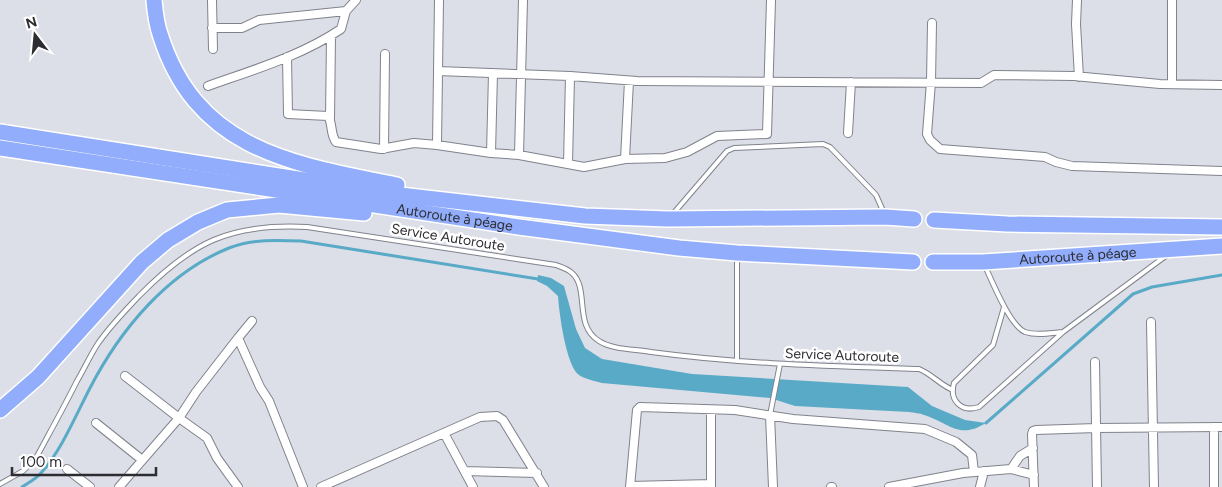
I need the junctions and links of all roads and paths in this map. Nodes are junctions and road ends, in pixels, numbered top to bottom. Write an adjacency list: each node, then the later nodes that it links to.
1 (154, 0): 39 (highway)
2 (212, 0): 11 (street)
3 (356, 0): 9 (street)
4 (439, 0): 16 (street)
5 (523, 0): 18 (street)
6 (771, 0): 22 (street)
7 (1077, 0): 20 (street)
8 (1172, 0): 25 (street)
9 (346, 11): 11 (street); 12 (street)
10 (932, 23): 24 (street)
11 (212, 28): 13 (street)
12 (330, 36): 15 (street); 28 (street)
13 (213, 49)
14 (385, 54): 33 (street)
15 (287, 57): 27 (street); 28 (street)
16 (438, 71): 17 (street); 31 (street)
17 (493, 73): 18 (street); 34 (street)
18 (521, 74): 19 (street); 35 (street)
19 (570, 76): 21 (street); 37 (street)
20 (1079, 76): 24 (street); 25 (street)
21 (629, 81): 22 (street); 36 (street)
22 (768, 82): 23 (street); 36 (street)
23 (851, 82): 24 (street); 30 (street)
24 (931, 82): 38 (street)
25 (1172, 84): 26 (street)
26 (1222, 85)
27 (208, 86)
28 (330, 119): 33 (street)
29 (0, 132): 39 (highway)
30 (848, 133)
31 (437, 145): 33 (street); 34 (street)
32 (0, 148): 44 (highway, Autoroute à péage)
33 (384, 149)
34 (490, 153): 35 (street)
35 (519, 155): 37 (street)
36 (625, 159): 37 (street)
37 (568, 164)
38 (1222, 171)
39 (506, 207): 41 (highway)
40 (885, 218): 41 (highway); 41 (lane); 42 (highway)
41 (668, 219)
42 (914, 219)
43 (934, 220): 45 (highway)
44 (520, 227): 48 (highway, Autoroute à péage); 62 (highway)
45 (1222, 227)
46 (1222, 246): 47 (highway, Autoroute à péage)
47 (1174, 250): 51 (highway, Autoroute à péage); 55 (lane)
48 (737, 253): 49 (highway, Autoroute à péage); 57 (lane)
49 (913, 262)
50 (933, 262): 51 (highway, Autoroute à péage)
51 (984, 262): 52 (lane)
52 (1004, 307): 55 (lane); 61 (lane)
53 (252, 321): 56 (street)
54 (1151, 322): 67 (street)
55 (1064, 332): 61 (lane)
56 (238, 338): 65 (street); 86 (street)
57 (737, 361): 59 (lane, Service Autoroute); 80 (lane, Service Autoroute)
58 (1095, 362): 69 (street)
59 (780, 364): 61 (lane, Service Autoroute); 64 (lane)
60 (125, 376): 65 (street)
61 (953, 390)
62 (0, 410)
63 (711, 410): 64 (street); 82 (street); 90 (street)
64 (770, 415): 77 (street); 91 (street)
65 (179, 418): 72 (street); 85 (street)
66 (96, 423): 72 (street)
67 (1153, 427): 68 (street); 69 (street); 96 (street)
68 (1218, 427): 81 (street)
69 (1096, 428): 71 (street); 95 (street)
70 (444, 433): 75 (street); 78 (street); 87 (street)
71 (1033, 448): 73 (street); 79 (street)
72 (141, 459): 84 (street)
73 (1011, 468): 76 (street); 79 (street)
74 (67, 469): 83 (street)
75 (465, 471): 78 (street); 88 (street)
76 (984, 471): 77 (street); 93 (street)
77 (974, 472): 92 (street)
78 (537, 474): 89 (street)
79 (1034, 475): 94 (street)
80 (0, 484)
81 (1217, 485)
82 (711, 486): 90 (street)
83 (90, 487)
84 (118, 487)
85 (238, 487)
86 (303, 487)
87 (321, 487)
88 (473, 487)
89 (544, 487)
90 (630, 487)
91 (773, 487)
92 (889, 487)
93 (980, 487)
94 (1034, 487)
95 (1097, 487)
96 (1154, 487)

